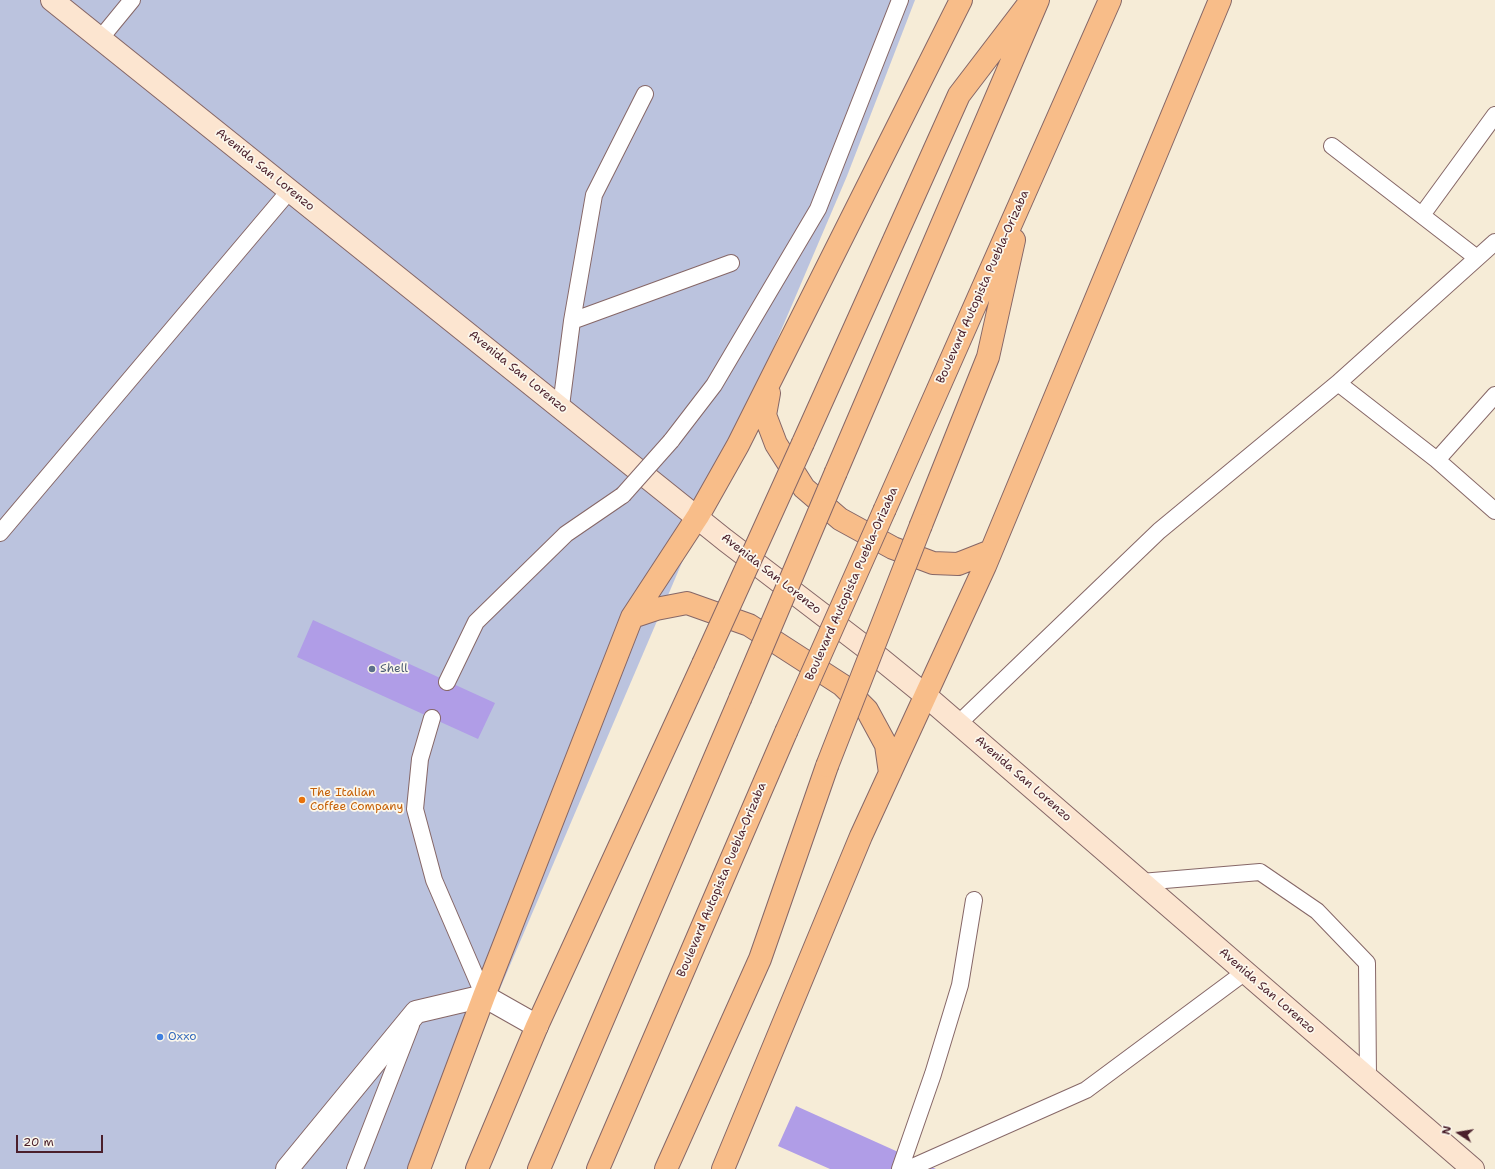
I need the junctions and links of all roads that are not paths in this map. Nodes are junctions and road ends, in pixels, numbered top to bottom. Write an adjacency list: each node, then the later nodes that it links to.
1 (52, 0): 9 (street, Avenida San Lorenzo)
2 (132, 0): 9 (lane)
3 (900, 0): 30 (lane, bridge)
4 (961, 0): 20 (highway)
5 (1031, 0): 40 (highway, bridge)
6 (1038, 0): 46 (highway, bridge)
7 (1110, 0): 14 (highway, Boulevard Autopista Puebla-Orizaba)
8 (1220, 0): 28 (highway)
9 (100, 39): 13 (street, Avenida San Lorenzo)
10 (645, 94): 19 (lane)
11 (1495, 116): 15 (lane)
12 (1332, 146): 15 (lane)
13 (290, 190): 23 (street, Avenida San Lorenzo); 27 (lane)
14 (1026, 192): 47 (highway, Boulevard Autopista Puebla-Orizaba, bridge); 48 (highway, bridge)
15 (1422, 215): 17 (lane)
16 (1495, 242): 17 (lane)
17 (1477, 258): 21 (lane)
18 (731, 263): 19 (lane)
19 (572, 321): 23 (lane)
20 (774, 372): 26 (highway); 28 (highway)
21 (1338, 383): 24 (lane); 33 (lane)
22 (1495, 395): 24 (lane)
23 (561, 406): 26 (street, Avenida San Lorenzo)
24 (1437, 460): 25 (lane)
25 (1495, 511)
26 (698, 516): 29 (highway); 31 (street, Avenida San Lorenzo)
27 (0, 533)
28 (991, 551): 31 (highway)
29 (632, 617): 34 (highway); 38 (highway)
30 (447, 682)
31 (925, 695): 33 (street, Avenida San Lorenzo); 34 (highway)
32 (432, 718): 38 (lane)
33 (959, 723): 35 (street, Avenida San Lorenzo)
34 (890, 773): 49 (highway)
35 (1141, 882): 37 (street, Avenida San Lorenzo); 41 (lane)
36 (974, 900): 50 (lane)
37 (1245, 972): 41 (street, Avenida San Lorenzo); 51 (lane)
38 (484, 996): 39 (street); 40 (street); 44 (highway)
39 (416, 1012): 42 (street); 43 (lane)
40 (537, 1026): 45 (highway)
41 (1368, 1078): 52 (street, Avenida San Lorenzo)
42 (288, 1169)
43 (355, 1169)
44 (419, 1169)
45 (478, 1169)
46 (539, 1169)
47 (598, 1169)
48 (666, 1169)
49 (723, 1169)
50 (900, 1169)
51 (908, 1169)
52 (1473, 1169)

